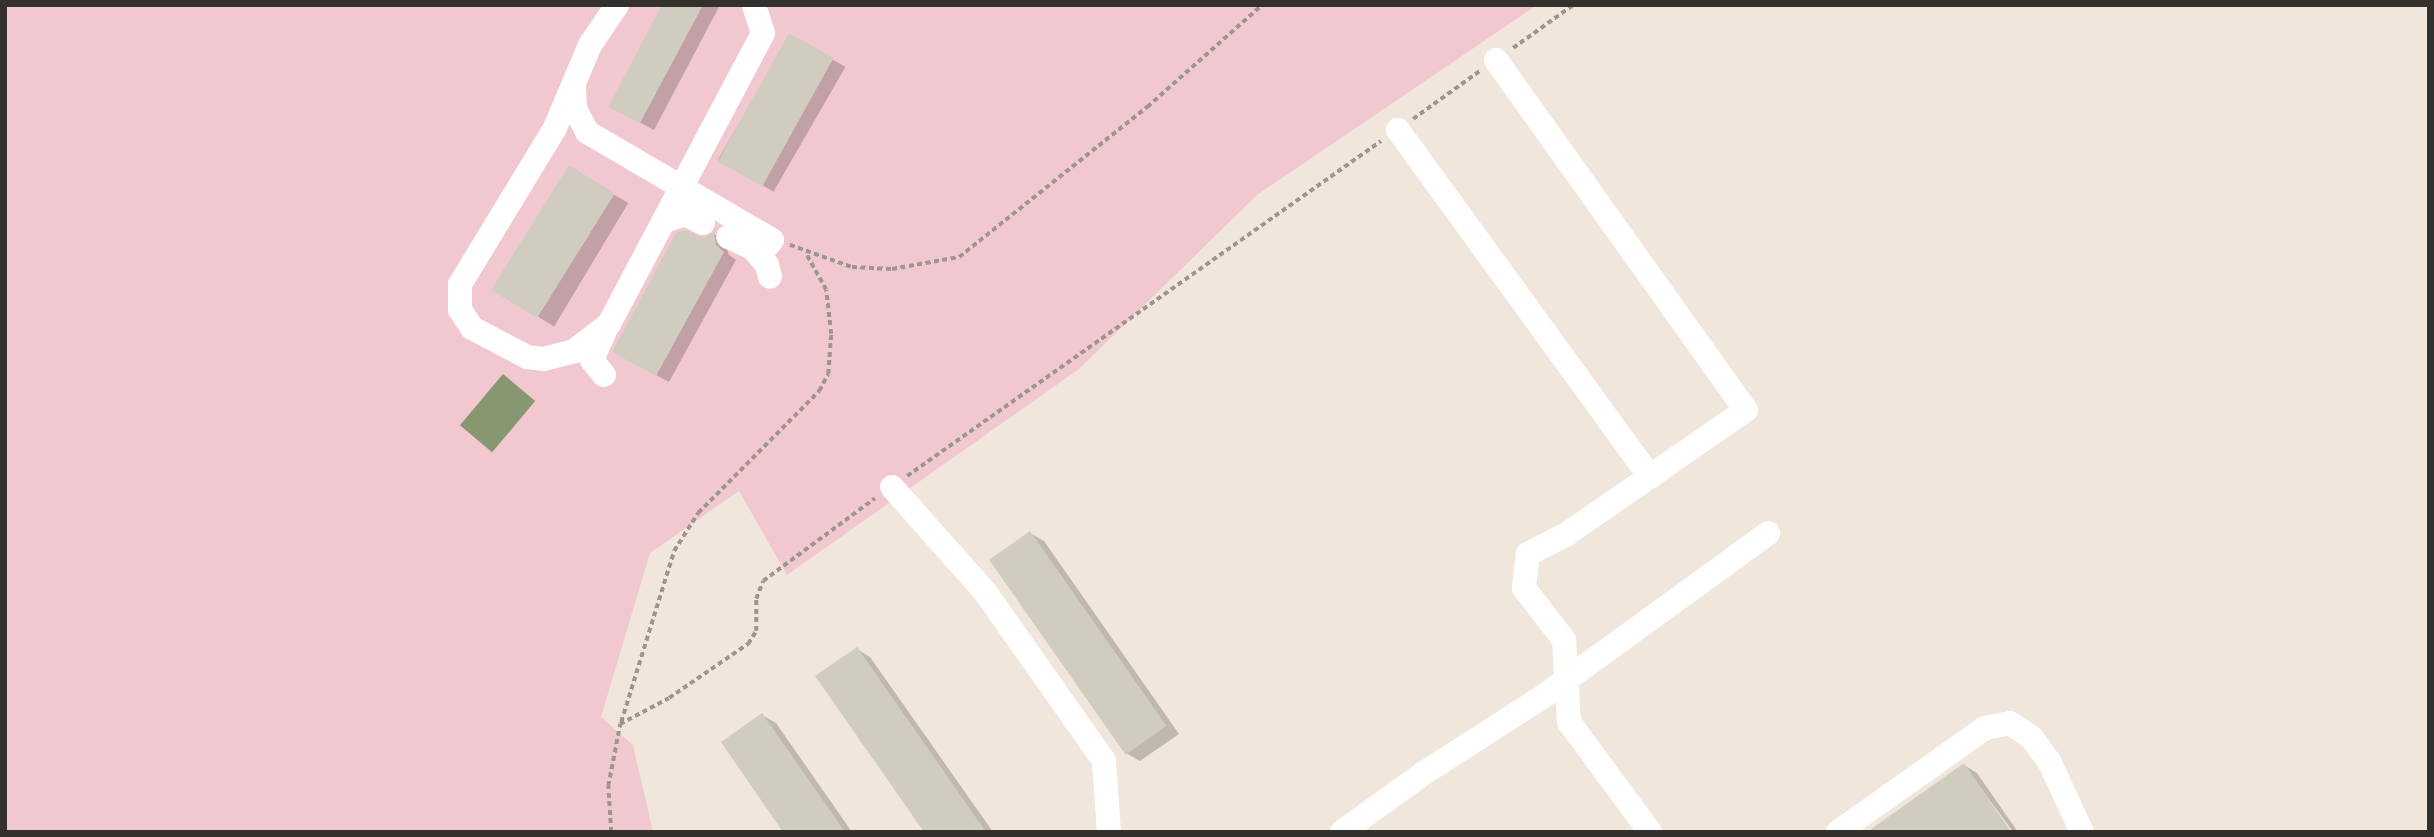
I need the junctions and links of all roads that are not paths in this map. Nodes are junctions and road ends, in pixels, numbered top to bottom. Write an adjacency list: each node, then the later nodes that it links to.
1 (617, 5): 4 (lane)
2 (754, 5): 6 (lane)
3 (1496, 60): 14 (lane)
4 (575, 78): 6 (lane); 12 (lane)
5 (1398, 130): 14 (lane)
6 (683, 185): 7 (lane); 10 (lane)
7 (664, 221): 8 (lane); 12 (lane)
8 (703, 223)
9 (728, 237): 10 (lane)
10 (778, 245): 11 (lane)
11 (771, 277)
12 (608, 324): 13 (lane)
13 (604, 375)
14 (1650, 477): 17 (lane)
15 (892, 487): 18 (lane)
16 (1768, 533): 17 (lane)
17 (1565, 681): 19 (lane); 20 (lane)
18 (1105, 830)
19 (1342, 832)
20 (1650, 832)
21 (1838, 832): 22 (lane)
22 (2082, 832)

